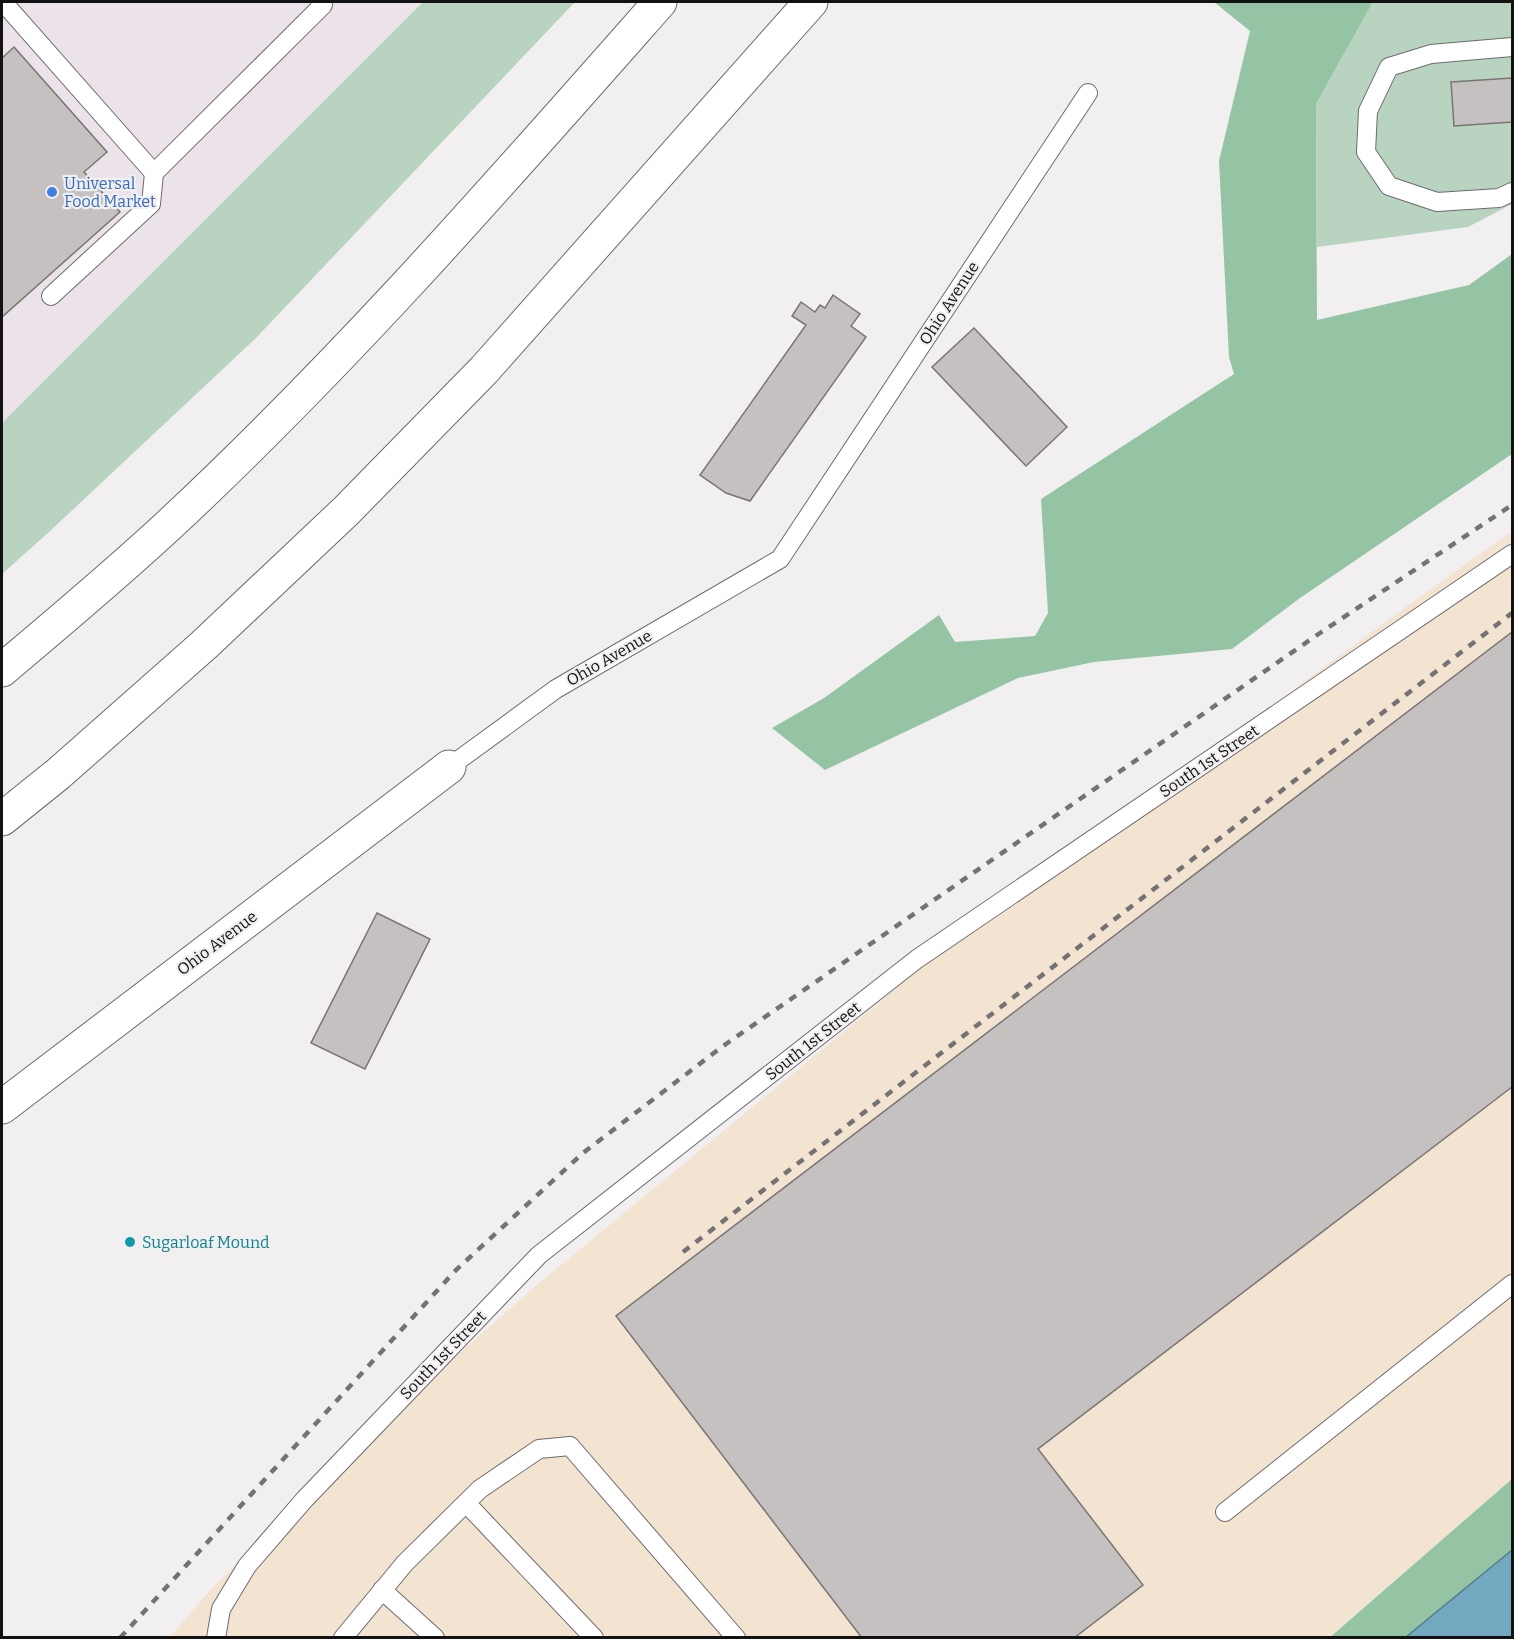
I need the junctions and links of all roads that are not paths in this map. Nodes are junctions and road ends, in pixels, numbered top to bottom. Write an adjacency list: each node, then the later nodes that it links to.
1 (3, 2): 7 (lane)
2 (660, 2): 11 (main road)
3 (811, 2): 15 (main road)
4 (321, 3): 7 (lane)
5 (1512, 47): 8 (lane)
6 (1088, 93): 14 (lane, Ohio Avenue)
7 (154, 173): 9 (lane)
8 (1512, 192)
9 (51, 296)
10 (1512, 554): 23 (lane, South 1st Street)
11 (58, 623): 12 (main road); 13 (main road)
12 (2, 654)
13 (2, 670)
14 (449, 767): 18 (main road, Ohio Avenue)
15 (58, 774): 16 (main road); 17 (main road)
16 (2, 819)
17 (2, 835)
18 (2, 1107)
19 (1512, 1284): 21 (lane)
20 (466, 1503): 22 (lane); 26 (lane); 27 (lane)
21 (1225, 1512)
22 (382, 1590): 24 (lane); 25 (lane)
23 (216, 1638)
24 (343, 1638)
25 (435, 1638)
26 (594, 1638)
27 (736, 1638)

